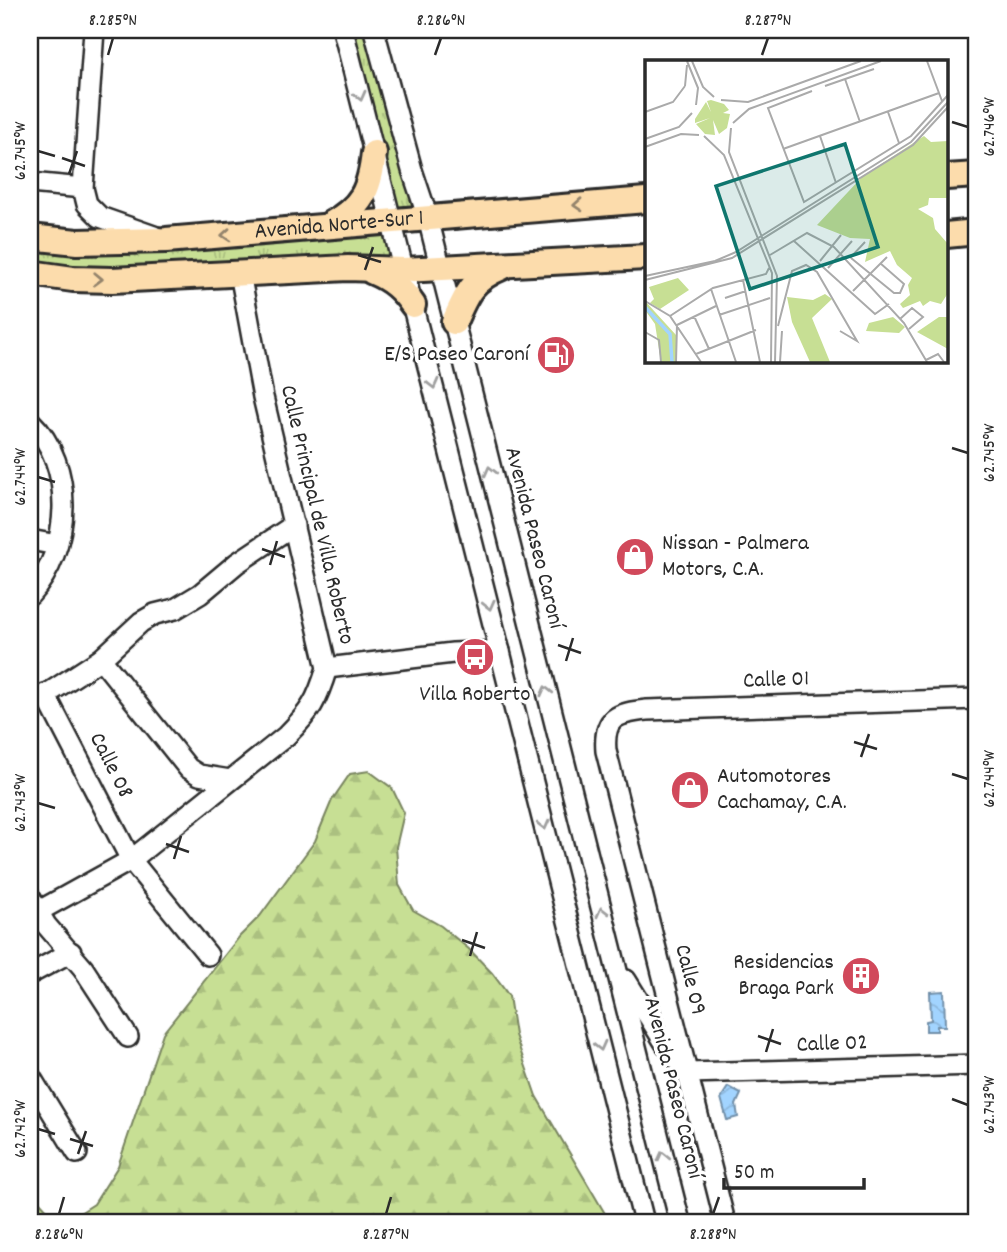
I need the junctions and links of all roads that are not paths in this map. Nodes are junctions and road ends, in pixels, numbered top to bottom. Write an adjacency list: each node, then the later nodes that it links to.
1 (94, 30): 8 (street)
2 (343, 30): 4 (street, one-way to 4)
3 (374, 30): 10 (street, Avenida Paseo Caroní)
4 (374, 153): 11 (street); 12 (main road)
5 (977, 175): 6 (main road)
6 (948, 177)
7 (30, 183): 8 (street)
8 (83, 188): 16 (street)
9 (645, 201): 10 (main road, Avenida Norte-Sur 1, one-way to 10)
10 (428, 218): 11 (main road, Avenida Norte-Sur 1); 20 (street, Avenida Paseo Caroní)
11 (392, 221): 12 (main road, Avenida Norte-Sur 1); 21 (street)
12 (324, 228): 16 (main road, Avenida Norte-Sur 1, one-way to 16)
13 (977, 232): 14 (main road)
14 (948, 235)
15 (30, 237): 16 (main road, Avenida Norte-Sur 1)
16 (166, 240)
17 (645, 257): 18 (main road, Avenida Norte-Sur 1)
18 (509, 265): 20 (main road, Avenida Norte-Sur 1); 25 (main road)
19 (348, 268): 21 (main road, Avenida Norte-Sur 1); 22 (main road, Avenida Norte-Sur 1); 24 (main road)
20 (440, 268): 21 (main road, Avenida Norte-Sur 1); 25 (street, Avenida Paseo Caroní)
21 (404, 270): 24 (street)
22 (240, 273): 23 (main road, Avenida Norte-Sur 1, one-way to 22); 27 (street, Calle Principal de Villa Roberto)
23 (30, 274)
24 (414, 305): 31 (street, one-way to 31)
25 (454, 322): 42 (street, Avenida Paseo Caroní, one-way to 25)
26 (30, 421): 29 (street)
27 (294, 525): 32 (street); 33 (street, Calle Principal de Villa Roberto)
28 (30, 540): 29 (street)
29 (57, 545): 30 (street)
30 (30, 595)
31 (500, 651): 33 (street); 49 (street, one-way to 49)
32 (101, 659): 35 (street); 37 (street)
33 (327, 668): 37 (street, Calle Principal de Villa Roberto)
34 (977, 699): 36 (street, Calle 01)
35 (38, 700): 38 (street, Calle 08)
36 (606, 751): 46 (street, Calle 09)
37 (230, 780): 38 (street, Calle Principal de Villa Roberto)
38 (131, 860): 39 (street, Calle Principal de Villa Roberto); 41 (street, Calle 08)
39 (32, 908): 40 (street)
40 (71, 953): 43 (street); 44 (street)
41 (208, 955)
42 (614, 959): 46 (street); 50 (street, Avenida Paseo Caroní, one-way to 42)
43 (30, 975)
44 (128, 1037)
45 (977, 1065): 46 (street, Calle 02)
46 (687, 1073): 51 (street, Calle 09)
47 (30, 1076): 48 (street)
48 (78, 1153)
49 (644, 1222)
50 (680, 1222)
51 (725, 1222)

